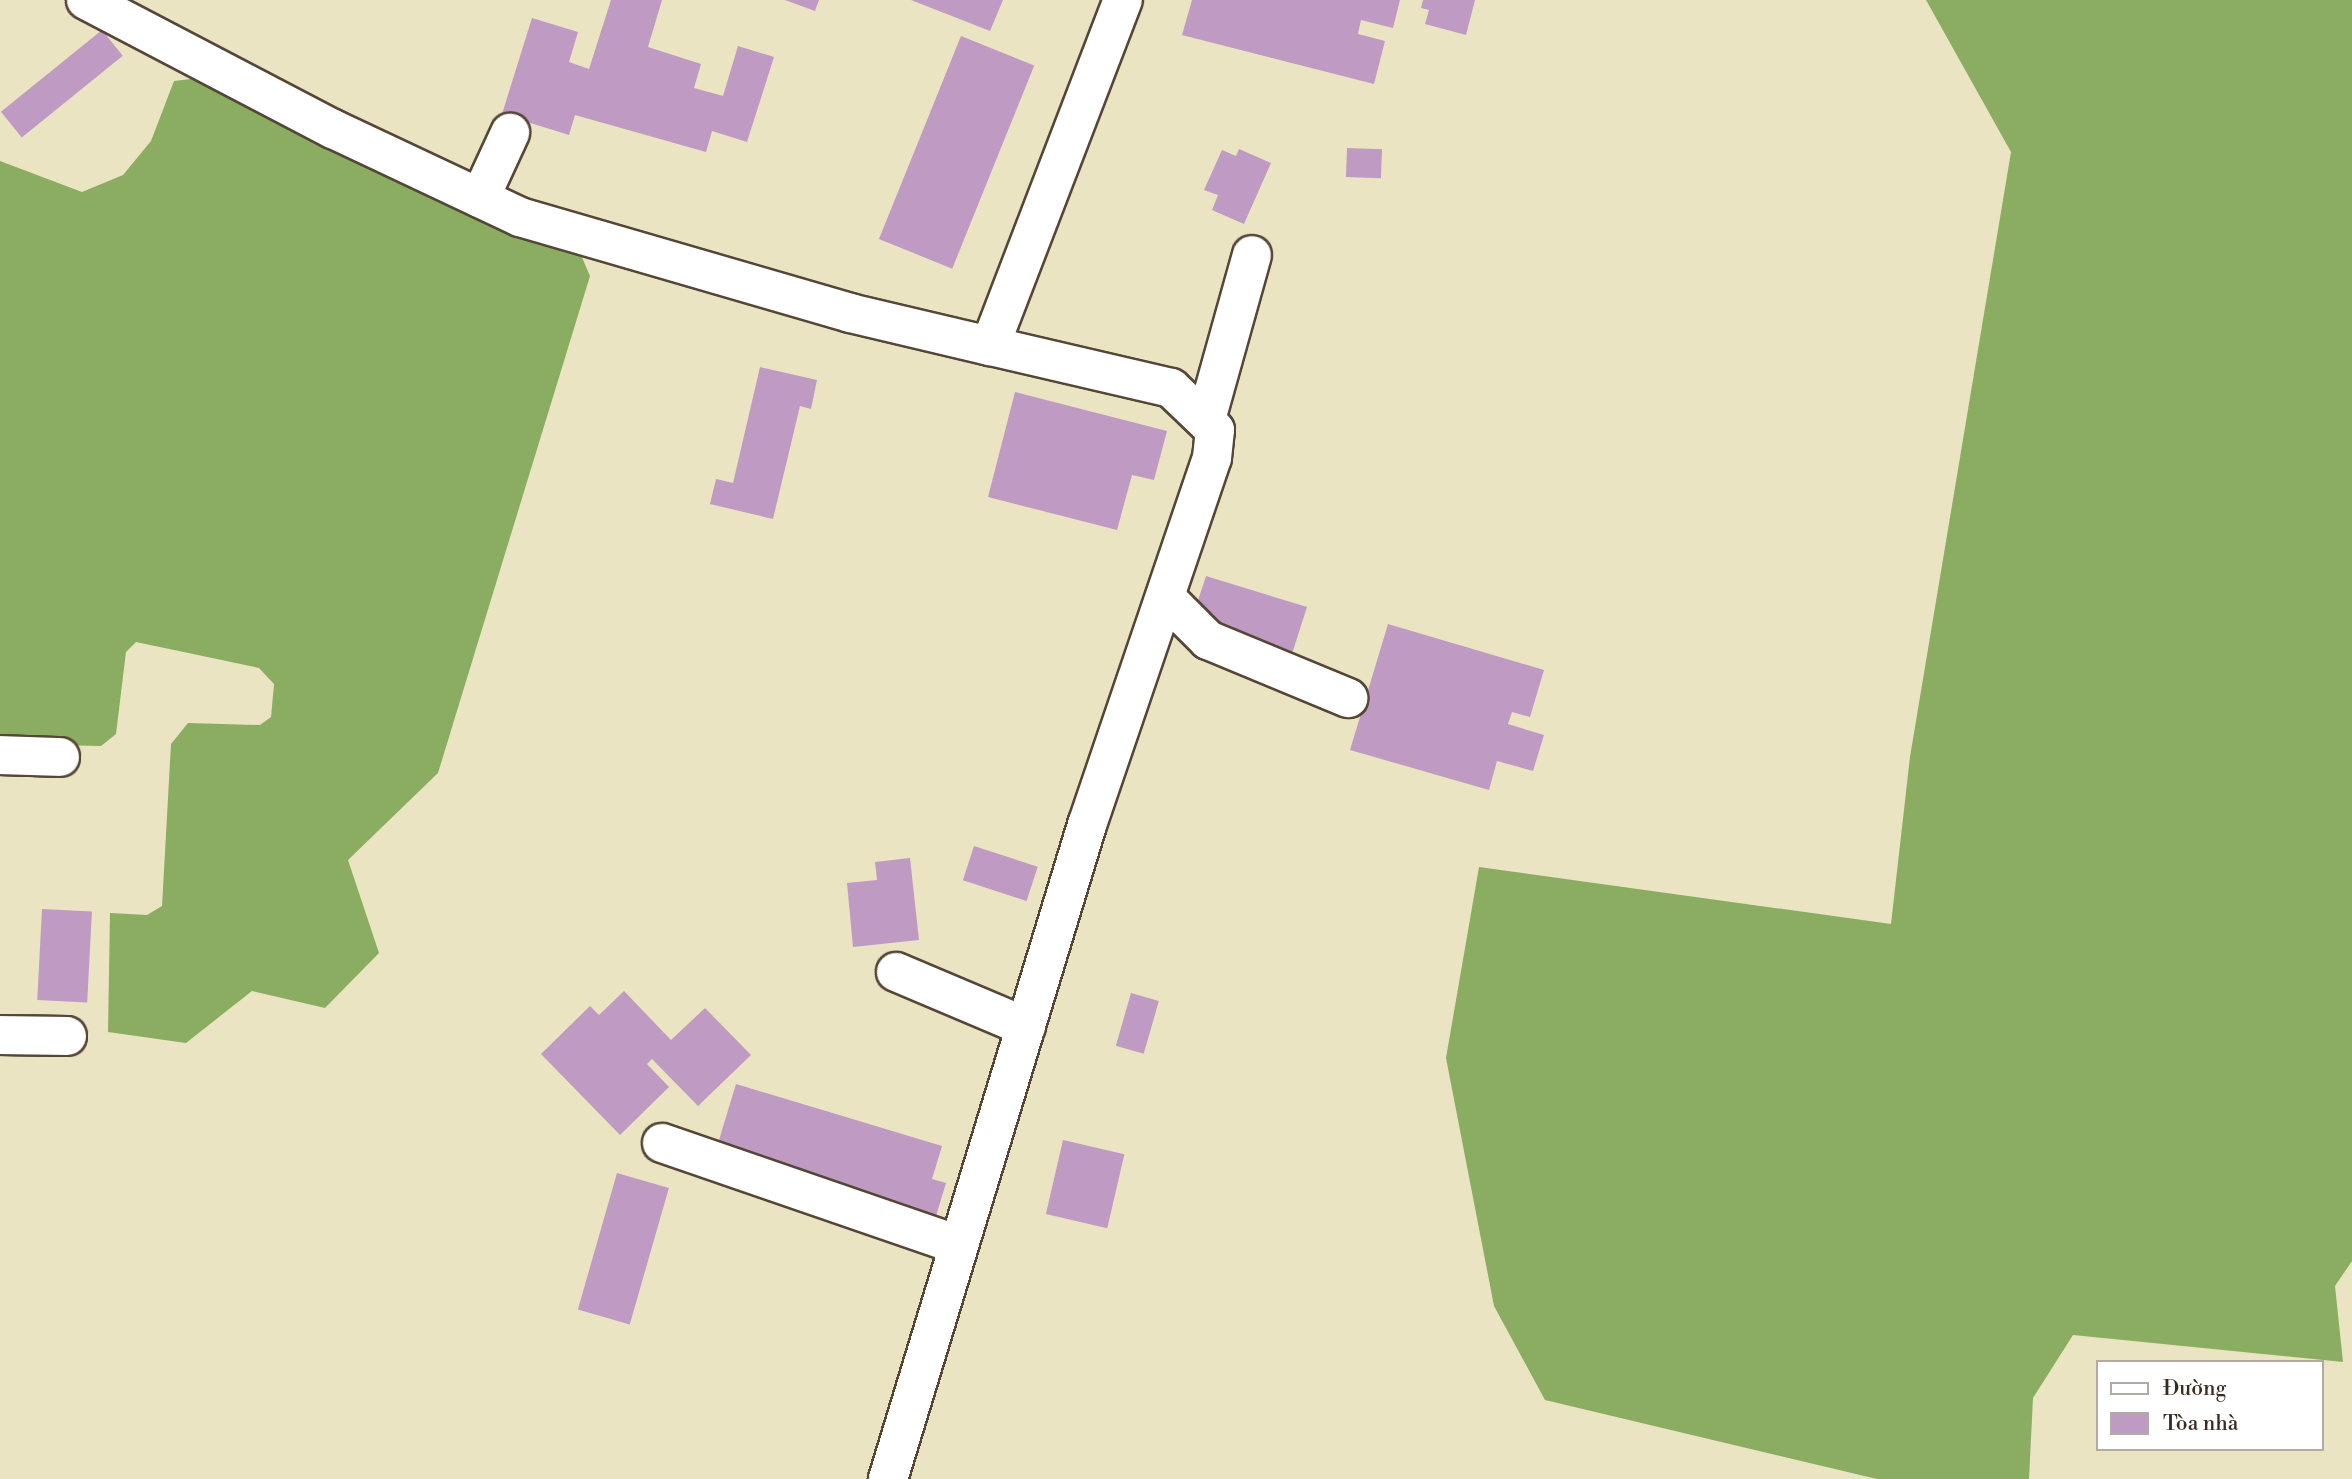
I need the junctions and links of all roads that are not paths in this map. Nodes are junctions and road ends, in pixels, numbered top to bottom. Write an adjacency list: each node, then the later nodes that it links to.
1 (86, 0): 4 (street)
2 (1123, 0): 6 (street)
3 (510, 133): 4 (street)
4 (480, 198): 6 (street)
5 (1252, 255): 7 (street)
6 (989, 346): 7 (street)
7 (1207, 416): 8 (street)
8 (1165, 597): 9 (street); 13 (street)
9 (1348, 698)
10 (0, 755): 11 (street)
11 (60, 757)
12 (896, 972): 13 (street)
13 (1026, 1027): 17 (street)
14 (0, 1034): 15 (street)
15 (68, 1036)
16 (662, 1143): 17 (street)
17 (958, 1245): 18 (street)
18 (888, 1479)

